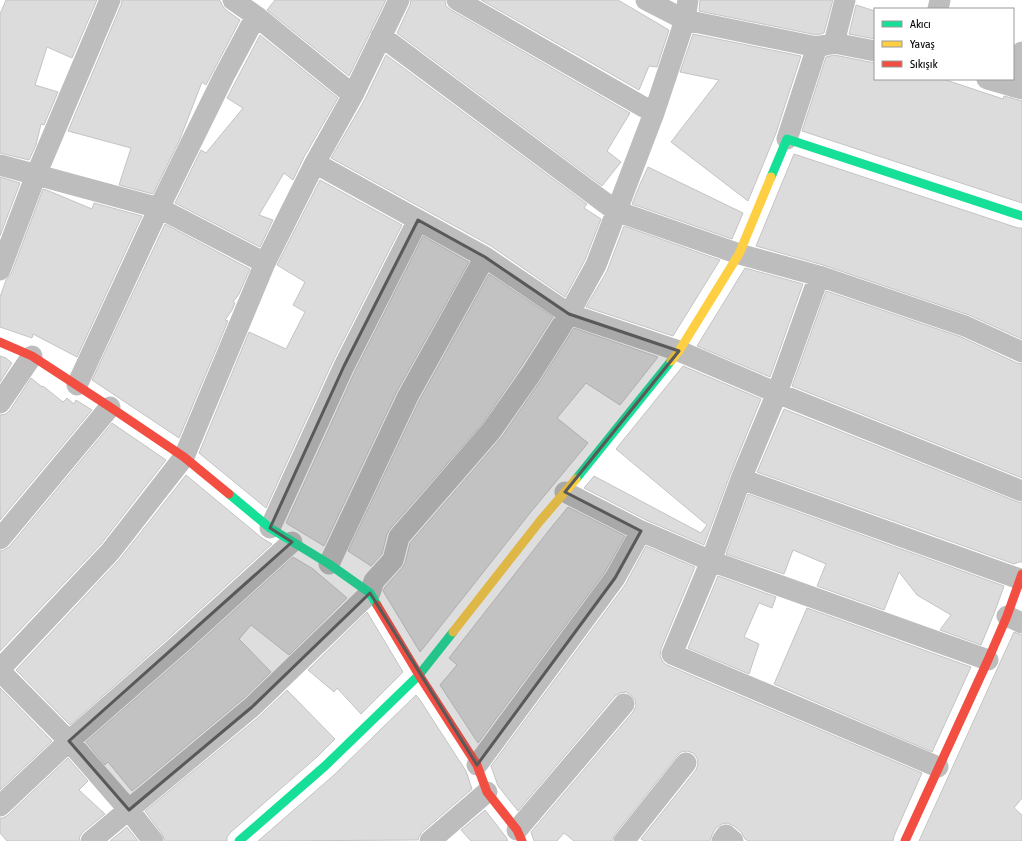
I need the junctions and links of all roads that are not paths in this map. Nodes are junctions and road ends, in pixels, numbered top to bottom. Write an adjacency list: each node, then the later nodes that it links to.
1 (110, 0): 21 (street)
2 (233, 0): 8 (street)
3 (398, 0): 10 (street)
4 (457, 0): 17 (street)
5 (646, 0): 9 (street)
6 (688, 0): 9 (street)
7 (845, 0): 11 (street)
8 (256, 16): 16 (street); 22 (street)
9 (685, 20): 11 (street); 17 (street)
10 (381, 36): 16 (street); 23 (street)
11 (825, 45): 12 (street); 18 (street)
12 (874, 51)
13 (1022, 52): 15 (street)
14 (990, 80): 15 (street)
15 (1018, 88)
16 (352, 95): 19 (street)
17 (654, 113): 23 (street)
18 (787, 139): 24 (street); 26 (street)
19 (315, 163): 25 (street); 28 (street)
20 (0, 165): 21 (street)
21 (36, 175): 22 (street); 29 (street)
22 (159, 208): 28 (street); 36 (street)
23 (616, 212): 26 (street); 31 (street)
24 (1022, 216)
25 (418, 220): 27 (street); 44 (street)
26 (740, 254): 30 (street); 33 (street)
27 (485, 258): 31 (street); 49 (street)
28 (265, 264): 40 (street)
29 (0, 270)
30 (819, 276): 34 (street); 37 (street)
31 (569, 314): 33 (street); 51 (street)
32 (0, 342): 35 (street)
33 (679, 350): 37 (street); 43 (street)
34 (1022, 352)
35 (32, 356): 36 (street); 38 (street)
36 (77, 384): 39 (street)
37 (777, 393): 41 (street); 42 (street)
38 (0, 403)
39 (110, 407): 40 (street); 46 (street)
40 (184, 457): 44 (street); 54 (street)
41 (741, 479): 48 (street); 50 (street)
42 (1022, 491)
43 (565, 492): 45 (street); 55 (street)
44 (270, 528): 47 (street)
45 (641, 531): 48 (street); 59 (street)
46 (0, 539)
47 (292, 542): 49 (street); 57 (street)
48 (711, 561): 53 (street); 60 (street)
49 (329, 564): 51 (street)
50 (1021, 577): 52 (street)
51 (370, 593): 55 (street); 63 (street)
52 (1014, 619): 53 (street)
53 (988, 660): 60 (street)
54 (0, 670): 57 (street)
55 (419, 675): 59 (street); 67 (street)
56 (624, 704): 64 (street)
57 (69, 740): 62 (street); 63 (street)
58 (686, 762): 69 (street)
59 (477, 765): 61 (street)
60 (938, 767): 72 (street)
61 (487, 792): 64 (street); 68 (street)
62 (0, 806)
63 (129, 810): 65 (street); 66 (street)
64 (519, 836)
65 (91, 841)
66 (154, 841)
67 (239, 841)
68 (430, 841)
69 (624, 841)
70 (722, 841): 71 (street)
71 (733, 841)
72 (905, 841)

